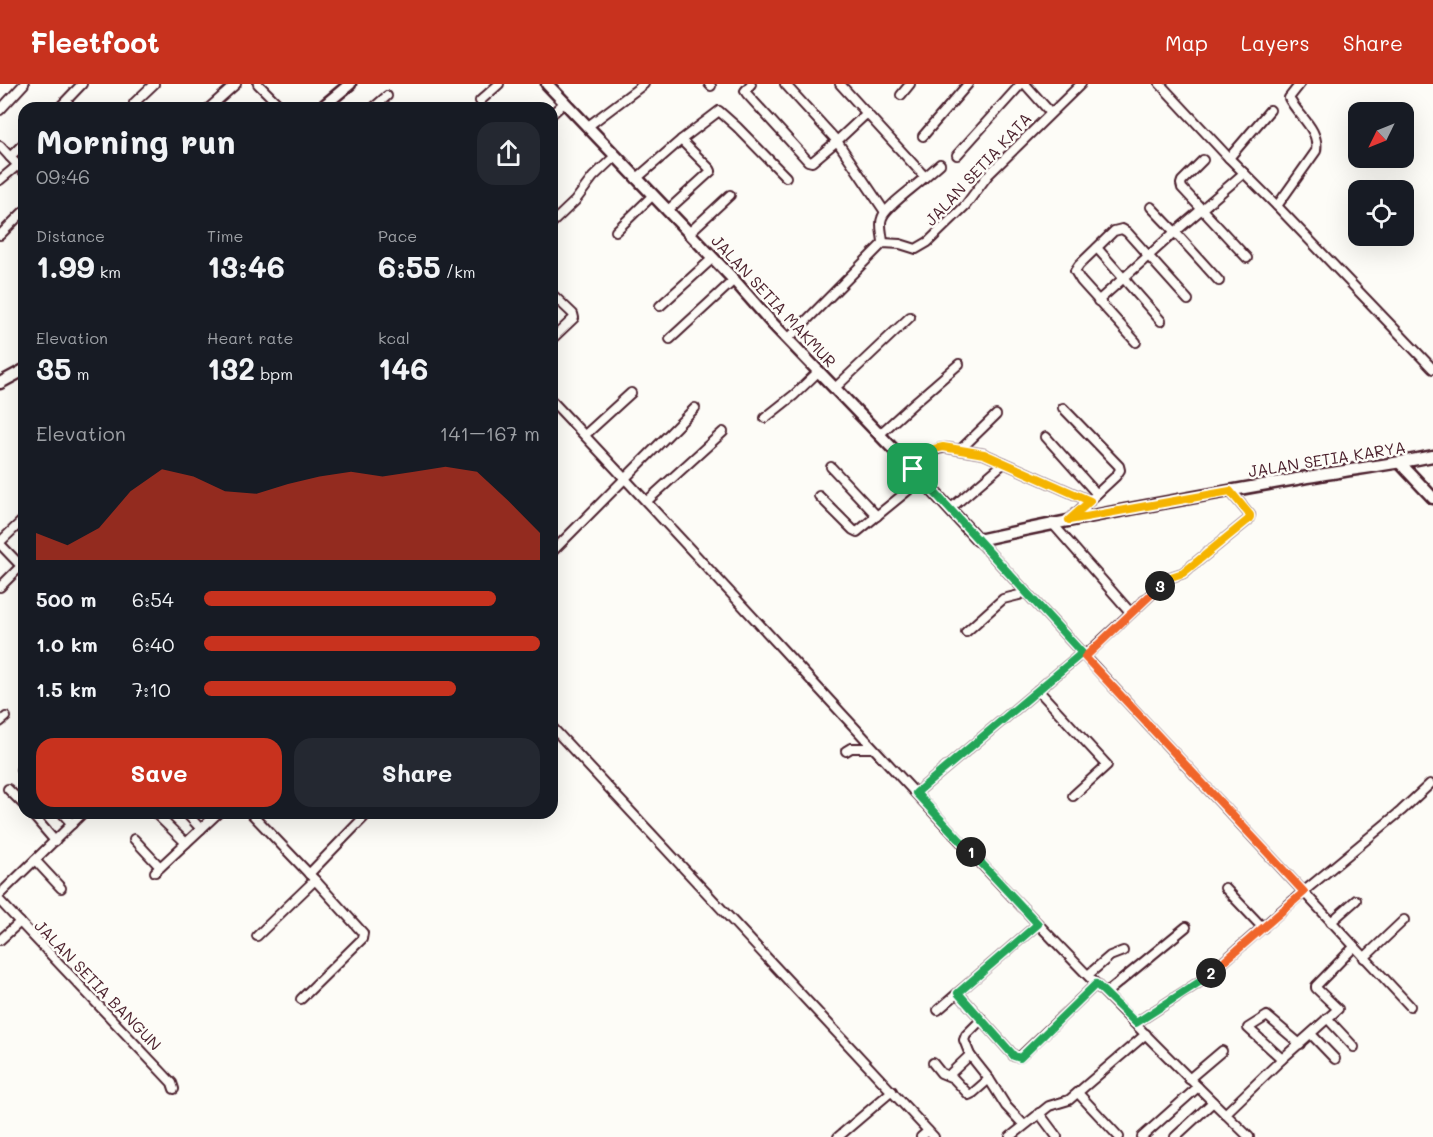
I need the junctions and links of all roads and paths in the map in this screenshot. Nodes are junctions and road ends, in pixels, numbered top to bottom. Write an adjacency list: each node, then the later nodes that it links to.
1 (24, 84): 30 (street)
2 (82, 84): 22 (street)
3 (154, 84): 23 (street)
4 (236, 84): 24 (street)
5 (258, 84): 25 (street)
6 (351, 84): 26 (main road)
7 (499, 84): 21 (street)
8 (547, 84): 28 (main road, JALAN SETIA MAKMUR)
9 (644, 84): 34 (street)
10 (751, 84): 37 (street)
11 (785, 84): 37 (street)
12 (840, 84): 33 (street)
13 (910, 84): 19 (street)
14 (968, 84): 35 (street)
15 (1023, 84): 32 (street); 40 (street)
16 (1081, 84): 32 (street, JALAN SETIA KATA)
17 (1160, 84): 43 (street)
18 (1300, 84): 54 (street)
19 (900, 94)
20 (387, 96): 27 (street)
21 (480, 101)
22 (65, 102)
23 (135, 102)
24 (216, 102)
25 (276, 102)
26 (328, 102)
27 (380, 102)
28 (564, 103): 29 (street); 34 (main road, JALAN SETIA MAKMUR)
29 (558, 108)
30 (0, 110)
31 (1270, 110): 43 (street)
32 (1050, 112): 65 (street, JALAN SETIA KATA)
33 (867, 113): 37 (street); 49 (street)
34 (587, 127): 41 (main road, JALAN SETIA MAKMUR)
35 (923, 136)
36 (681, 140): 48 (street); 50 (street); 57 (street)
37 (837, 141): 58 (street)
38 (0, 146): 42 (street)
39 (18, 149): 42 (street)
40 (957, 155)
41 (615, 156): 50 (main road, JALAN SETIA MAKMUR); 59 (street)
42 (10, 157): 46 (street)
43 (1229, 158): 47 (street)
44 (1203, 160): 56 (street)
45 (940, 164): 49 (street)
46 (18, 165): 51 (street)
47 (1244, 173): 54 (street); 56 (street)
48 (786, 177)
49 (925, 177): 58 (street)
50 (636, 178): 53 (main road, JALAN SETIA MAKMUR)
51 (0, 180)
52 (730, 195): 63 (street)
53 (652, 196): 57 (main road, JALAN SETIA MAKMUR); 61 (street)
54 (1277, 206): 84 (street)
55 (1151, 207): 62 (street)
56 (1201, 209): 62 (street); 69 (street)
57 (666, 211): 63 (main road, JALAN SETIA MAKMUR)
58 (885, 212): 65 (street)
59 (558, 217)
60 (18, 218): 64 (street)
61 (616, 231)
62 (1175, 232): 67 (street); 72 (street)
63 (689, 233): 68 (main road, JALAN SETIA MAKMUR)
64 (0, 235)
65 (883, 243): 81 (street)
66 (1097, 248): 67 (street); 70 (street); 75 (street)
67 (1148, 256): 70 (street); 74 (street)
68 (713, 258): 71 (main road, JALAN SETIA MAKMUR); 76 (street)
69 (1247, 258)
70 (1124, 278): 75 (street); 78 (street)
71 (734, 280): 80 (street); 81 (main road, JALAN SETIA MAKMUR)
72 (1219, 281)
73 (558, 300): 79 (street)
74 (1188, 300)
75 (1098, 301): 82 (street)
76 (660, 306)
77 (909, 317): 88 (street)
78 (1161, 321)
79 (558, 333)
80 (670, 339)
81 (788, 339): 85 (main road, JALAN SETIA MAKMUR)
82 (1136, 342)
83 (959, 364): 96 (street)
84 (1433, 369)
85 (819, 371): 88 (main road, JALAN SETIA MAKMUR); 94 (street)
86 (18, 373): 87 (main road)
87 (0, 383)
88 (835, 388): 96 (main road, JALAN SETIA MAKMUR)
89 (631, 393): 97 (street)
90 (558, 407): 97 (street)
91 (695, 408): 106 (street)
92 (1063, 408): 108 (street)
93 (996, 415): 99 (street)
94 (765, 417)
95 (723, 432): 111 (street)
96 (880, 434): 104 (main road, JALAN SETIA MAKMUR)
97 (585, 435): 106 (street)
98 (1046, 437): 108 (street)
99 (960, 450): 101 (street); 104 (street)
100 (1433, 456): 102 (main road, JALAN SETIA KARYA)
101 (1004, 462): 112 (street); 113 (street)
102 (1400, 463): 107 (main road, JALAN SETIA KARYA); 110 (main road)
103 (831, 467): 114 (street)
104 (913, 469): 105 (main road, JALAN SETIA MAKMUR)
105 (922, 478): 113 (main road, JALAN SETIA MAKMUR); 114 (street)
106 (625, 479): 111 (street); 120 (street)
107 (1230, 491): 115 (main road, JALAN SETIA KARYA); 125 (street)
108 (1096, 493): 112 (street)
109 (819, 496): 114 (street)
110 (1433, 498)
111 (647, 501): 130 (street)
112 (1090, 501): 115 (street)
113 (950, 509): 118 (main road, JALAN SETIA MAKMUR)
114 (877, 516)
115 (1069, 520): 116 (main road, JALAN SETIA KARYA)
116 (1052, 523): 118 (main road, JALAN SETIA KARYA); 125 (street)
117 (18, 525): 119 (street)
118 (978, 540): 124 (street)
119 (0, 543): 121 (street)
120 (558, 546)
121 (18, 563)
122 (18, 572): 123 (street)
123 (0, 587)
124 (1025, 591): 126 (street); 127 (street)
125 (1131, 613): 127 (street)
126 (966, 632)
127 (1083, 655): 128 (street); 154 (street)
128 (1038, 690): 134 (street); 135 (street)
129 (558, 733): 193 (street)
130 (873, 748): 131 (street); 134 (street)
131 (846, 751)
132 (1430, 784): 154 (street)
133 (8, 789): 136 (street)
134 (916, 793): 161 (street)
135 (1073, 796)
136 (18, 799)
137 (36, 819): 148 (street)
138 (67, 819): 145 (street)
139 (77, 819): 145 (street)
140 (161, 819): 149 (street)
141 (192, 819): 146 (street)
142 (212, 819): 146 (street)
143 (257, 819): 151 (street)
144 (363, 819): 151 (street)
145 (72, 824): 148 (street)
146 (201, 829): 149 (street)
147 (134, 838): 149 (street)
148 (55, 841): 150 (street)
149 (186, 843)
150 (35, 860): 152 (street); 155 (street)
151 (312, 877): 164 (street); 173 (street)
152 (61, 888)
153 (1225, 888): 163 (street)
154 (1304, 892): 160 (street); 163 (street)
155 (0, 894)
156 (1356, 900): 160 (street)
157 (0, 901): 159 (street, JALAN SETIA BANGUN)
158 (1404, 920): 168 (street)
159 (20, 922): 165 (street); 192 (street, JALAN SETIA BANGUN)
160 (1331, 922): 166 (street)
161 (1038, 924): 169 (street); 171 (street)
162 (1186, 927): 172 (street)
163 (1263, 928): 178 (street)
164 (257, 936)
165 (0, 940)
166 (1354, 946): 168 (street); 176 (street)
167 (1123, 951): 169 (street)
168 (1364, 957): 174 (street)
169 (1088, 975): 170 (street)
170 (1096, 984): 172 (street); 177 (street)
171 (958, 993): 175 (street); 177 (street)
172 (1106, 993): 178 (street)
173 (301, 999)
174 (1410, 1006)
175 (938, 1010)
176 (1327, 1018): 180 (street); 182 (street)
177 (982, 1019): 184 (street)
178 (1136, 1023): 179 (street)
179 (1146, 1034): 190 (street); 194 (street)
180 (1311, 1034): 181 (street); 186 (street)
181 (1300, 1044): 185 (street); 185 (street)
182 (1354, 1047)
183 (1222, 1051): 190 (street)
184 (970, 1055): 188 (street); 189 (street)
185 (1282, 1059): 197 (street)
186 (1335, 1059)
187 (933, 1063): 188 (street)
188 (949, 1075): 189 (street)
189 (989, 1079): 198 (street)
190 (1190, 1079): 191 (street)
191 (1198, 1087): 195 (street); 205 (street)
192 (174, 1089)
193 (892, 1091): 199 (street); 200 (street)
194 (1078, 1093): 196 (street); 204 (street)
195 (1213, 1102): 197 (street); 206 (street)
196 (1039, 1113): 198 (street); 203 (street)
197 (1225, 1114): 207 (street)
198 (1024, 1125): 202 (street)
199 (931, 1134): 201 (street)
200 (838, 1137)
201 (921, 1137)
202 (1010, 1137)
203 (1057, 1137)
204 (1119, 1137)
205 (1142, 1137)
206 (1175, 1137)
207 (1249, 1137)

